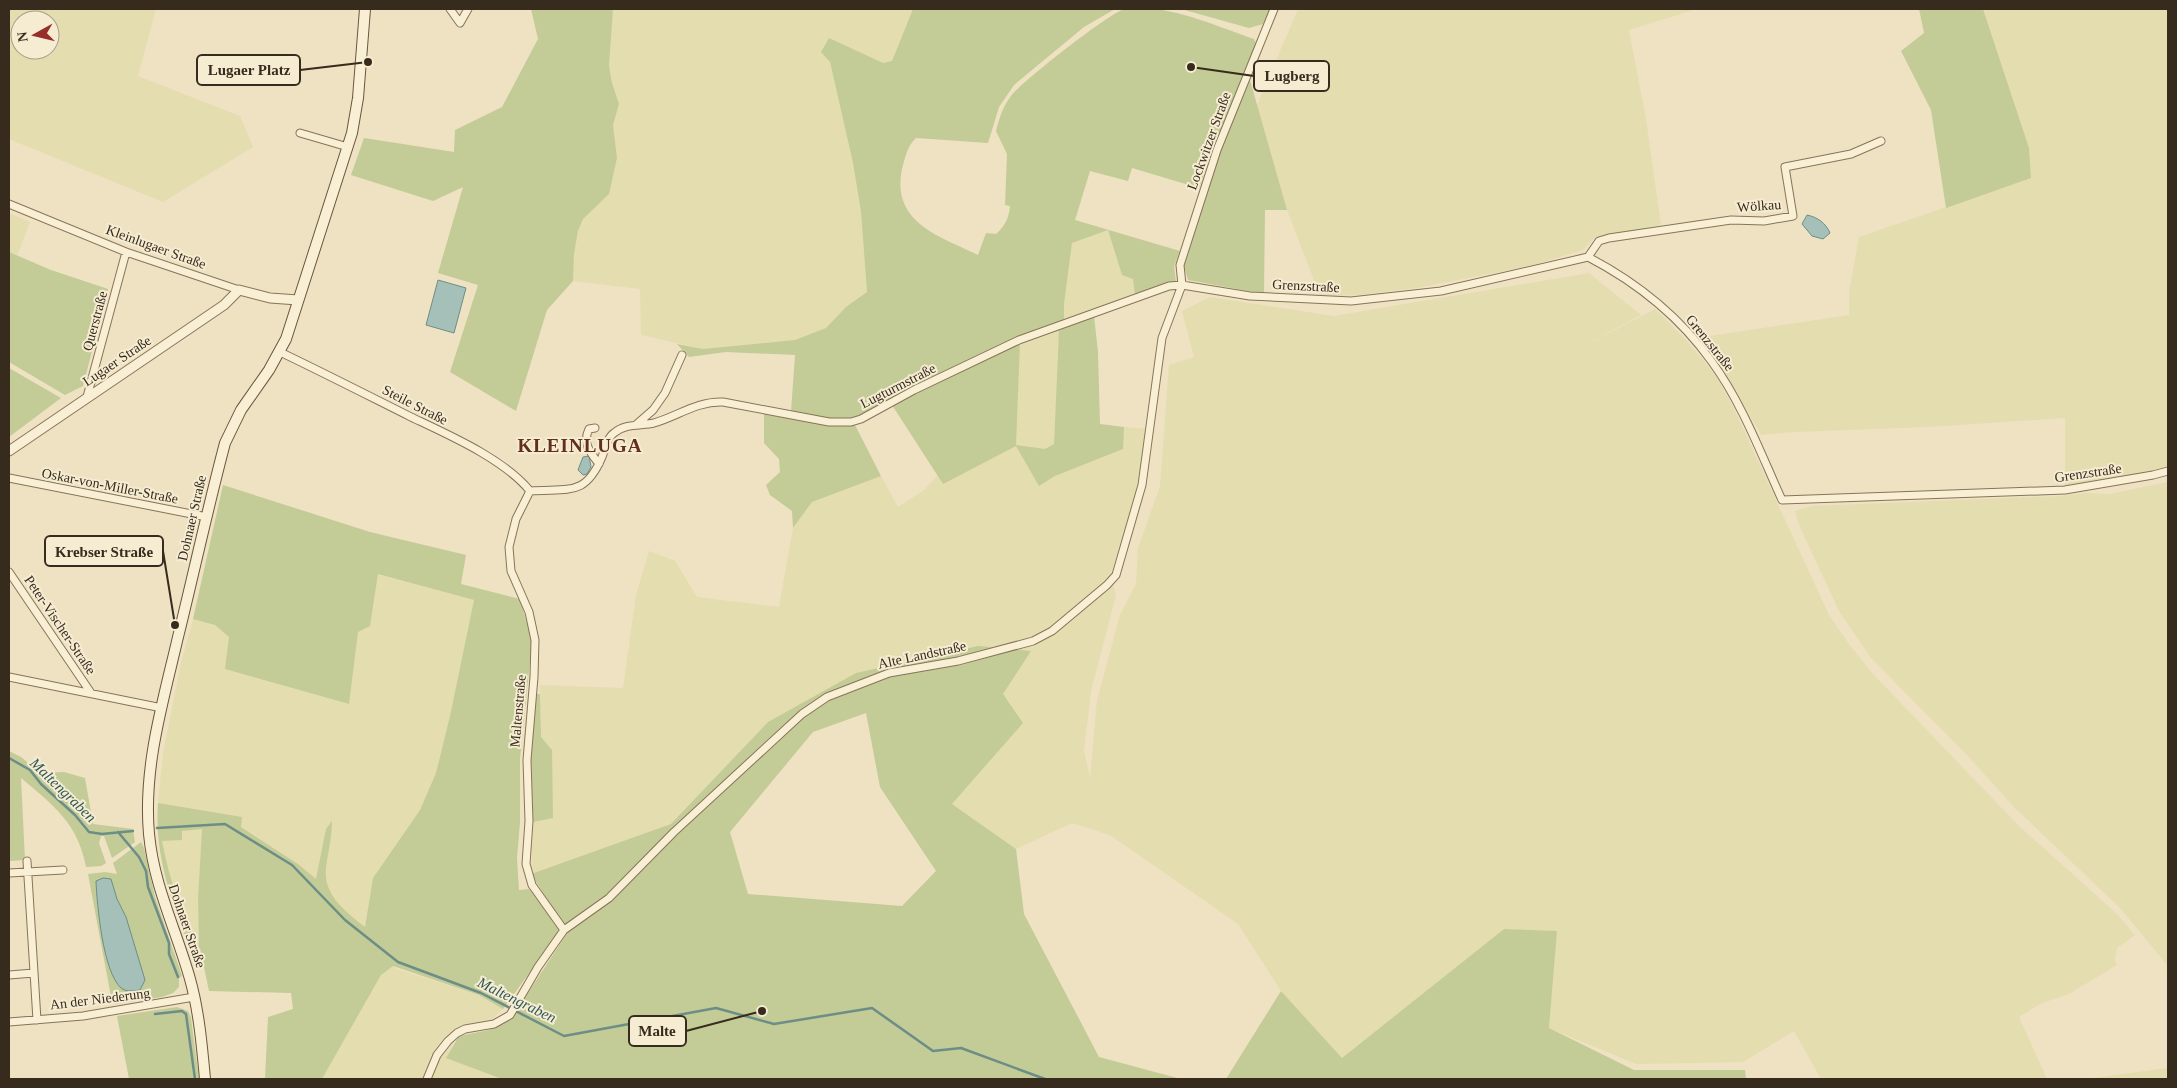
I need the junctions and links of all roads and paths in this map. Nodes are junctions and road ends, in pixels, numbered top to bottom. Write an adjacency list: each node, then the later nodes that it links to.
1 (365, 9): 7 (main road, Dohnaer Straße)
2 (450, 9): 3 (street)
3 (468, 9)
4 (1274, 9): 11 (street, Lockwitzer Straße)
5 (300, 133): 7 (street)
6 (1881, 141): 10 (street, Wölkau)
7 (348, 147): 13 (main road, Dohnaer Straße)
8 (9, 204): 9 (street, Kleinlugaer Straße)
9 (126, 252): 12 (street, Kleinlugaer Straße); 16 (street, Querstraße)
10 (1588, 257): 11 (street, Grenzstraße); 21 (street, Grenzstraße)
11 (1182, 285): 17 (street, Lugturmstraße); 33 (street, Alte Landstraße)
12 (239, 290): 13 (street, Kleinlugaer Straße); 16 (street, Lugaer Straße)
13 (298, 300): 14 (main road, Dohnaer Straße)
14 (280, 352): 23 (street, Steile Straße); 24 (main road, Dohnaer Straße)
15 (682, 355): 17 (street)
16 (87, 398): 19 (street, Lugaer Straße)
17 (637, 424): 20 (street, Lugturmstraße)
18 (595, 428): 20 (street)
19 (9, 451)
20 (599, 464): 23 (street)
21 (2168, 470)
22 (9, 478): 24 (street, Oskar-von-Miller-Straße)
23 (530, 491): 33 (street, Maltenstraße)
24 (207, 517): 28 (main road, Dohnaer Straße)
25 (9, 572): 27 (street, Peter-Vischer-Straße)
26 (9, 677): 27 (street)
27 (91, 693): 28 (street)
28 (162, 708): 36 (main road, Dohnaer Straße)
29 (27, 861): 31 (street)
30 (63, 870): 31 (street)
31 (28, 872): 32 (street); 34 (street)
32 (9, 873)
33 (564, 930): 40 (street, Alte Landstraße)
34 (34, 974): 35 (street); 37 (street)
35 (9, 975)
36 (194, 997): 37 (street, An der Niederung); 39 (main road, Dohnaer Straße)
37 (37, 1020): 38 (street, An der Niederung)
38 (9, 1022)
39 (205, 1079)
40 (427, 1079)

